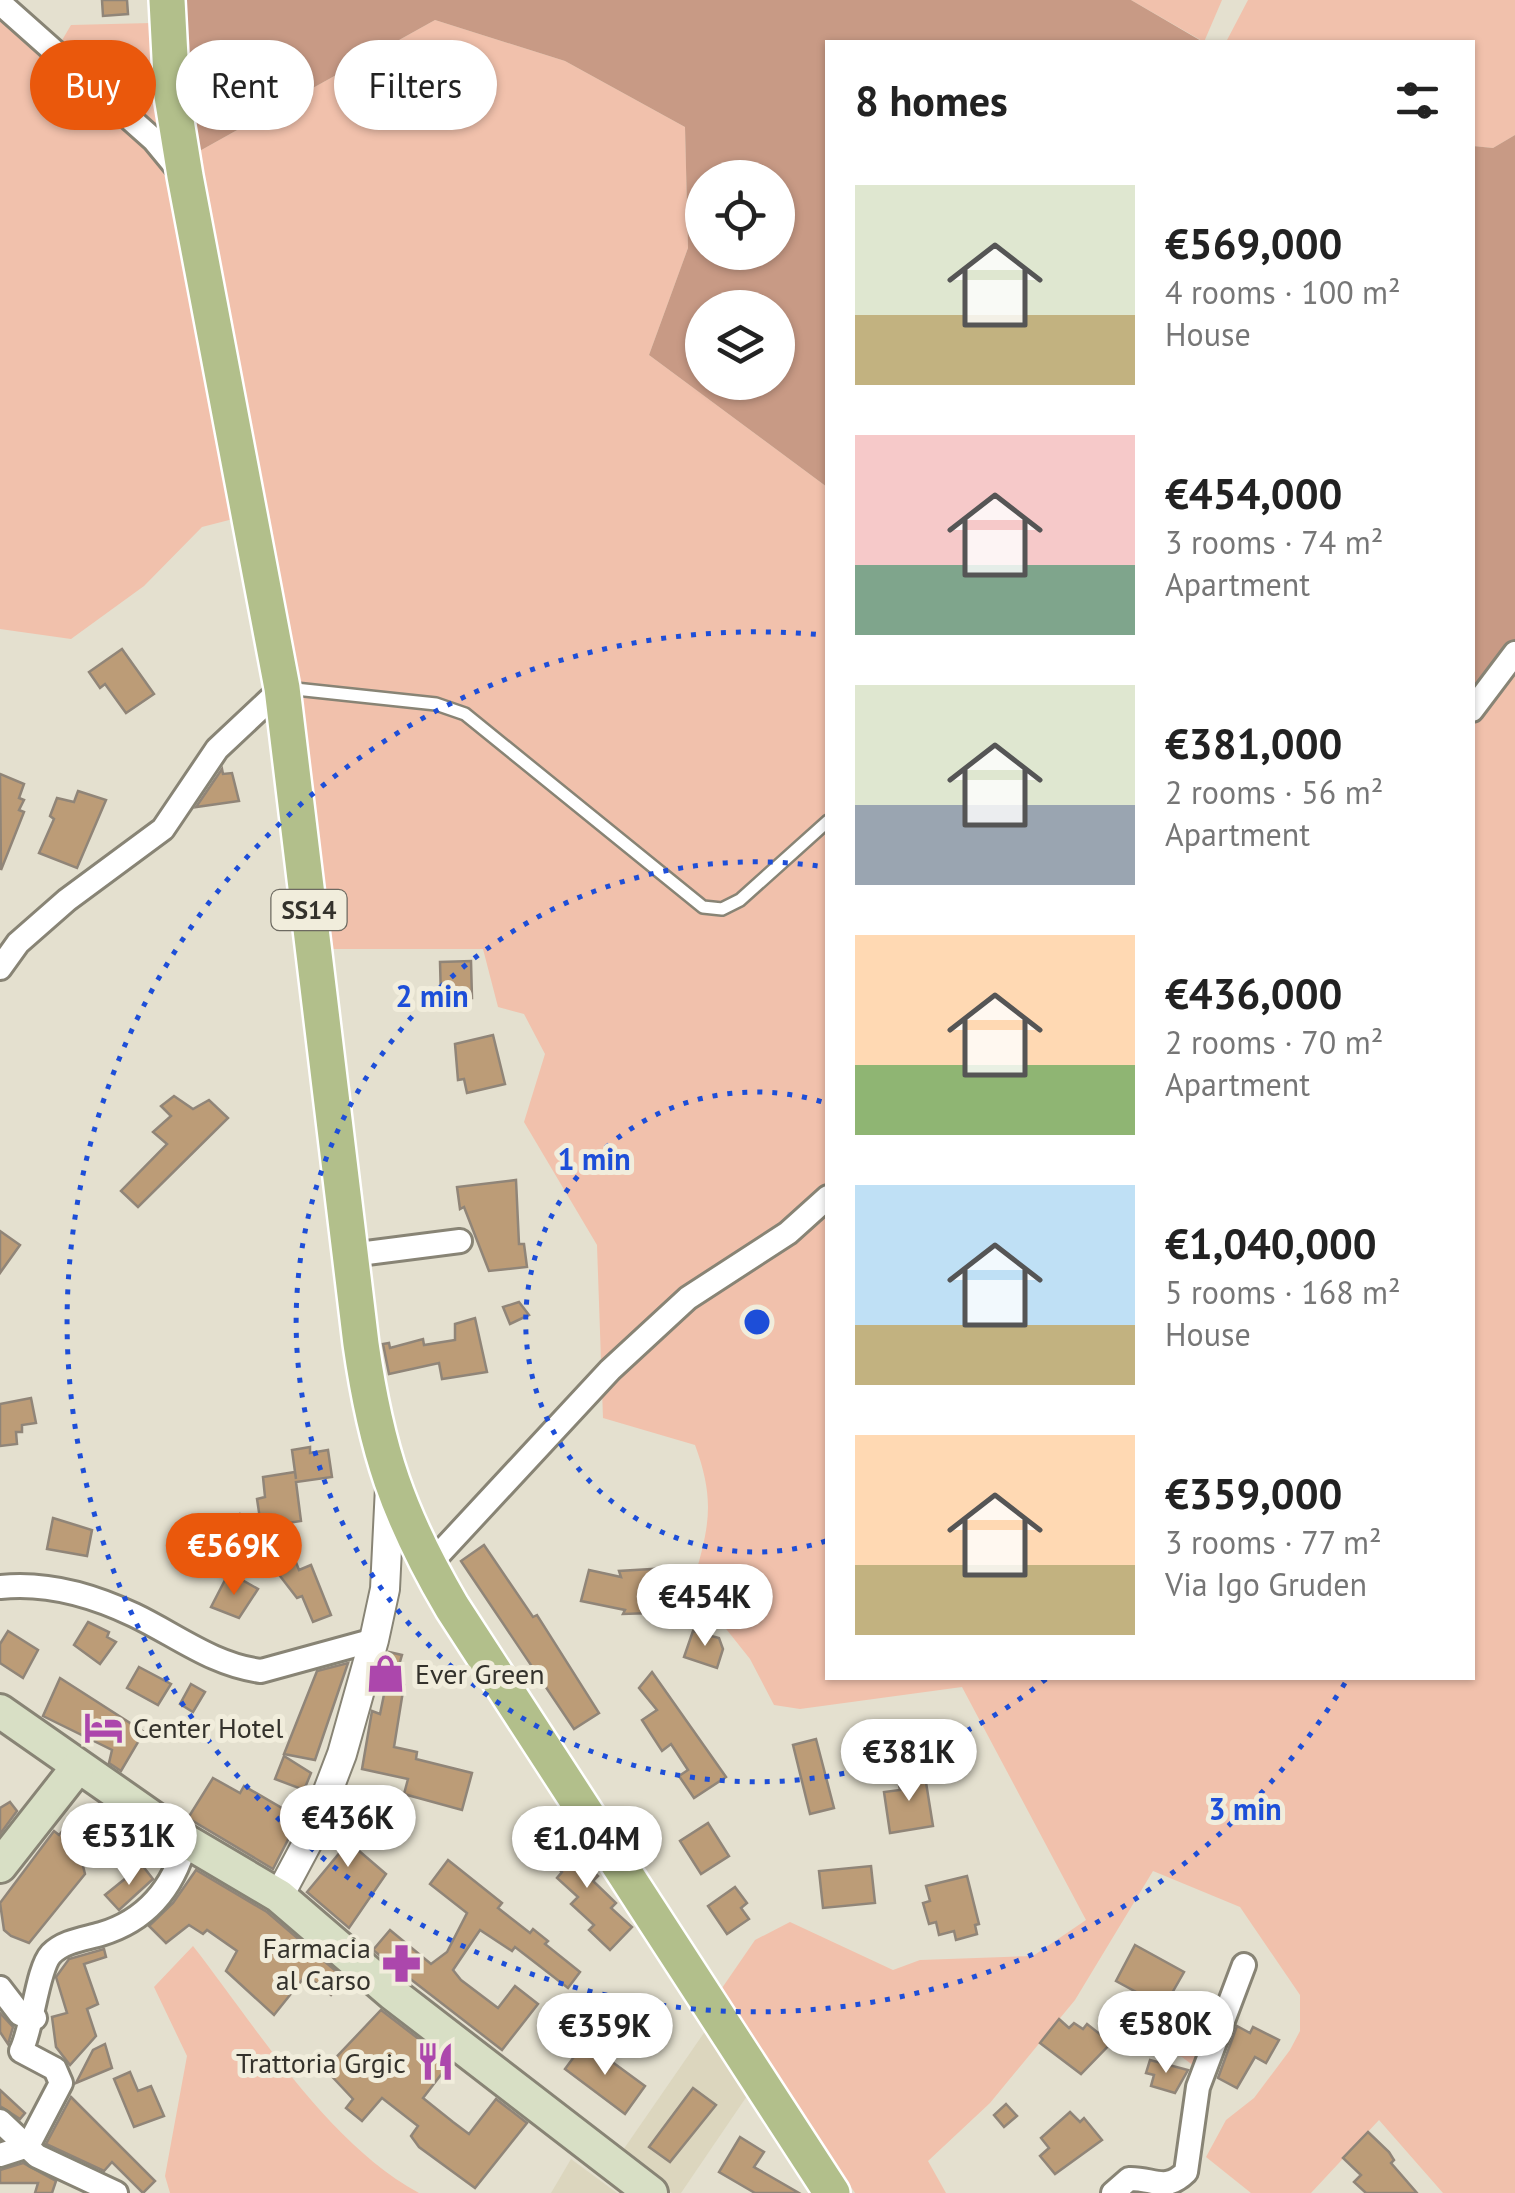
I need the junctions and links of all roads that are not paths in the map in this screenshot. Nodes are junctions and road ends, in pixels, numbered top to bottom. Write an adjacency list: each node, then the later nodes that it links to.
1 (167, 0): 3 (main road, SS14)
2 (0, 3): 3 (street)
3 (185, 176): 5 (main road, SS14)
4 (1515, 653): 6 (street)
5 (282, 688): 7 (lane); 8 (street); 11 (main road, SS14)
6 (1475, 706)
7 (825, 823)
8 (0, 968)
9 (825, 1200): 13 (street)
10 (460, 1240): 11 (street)
11 (351, 1255): 12 (main road, SS14)
12 (390, 1486): 13 (main road, SS14); 15 (street)
13 (428, 1566): 15 (street); 31 (main road, SS14)
14 (0, 1587): 16 (street)
15 (385, 1589): 16 (street)
16 (374, 1640): 21 (street)
17 (0, 1711): 18 (main road)
18 (76, 1768): 19 (main road); 20 (main road)
19 (186, 1842): 21 (main road); 24 (street)
20 (0, 1866)
21 (279, 1896): 30 (main road)
22 (1244, 1965): 32 (street)
23 (0, 1988): 24 (street)
24 (35, 2018): 25 (street)
25 (11, 2052): 27 (street)
26 (0, 2121): 27 (street)
27 (28, 2146): 28 (street); 29 (street)
28 (0, 2156)
29 (116, 2193)
30 (651, 2193)
31 (832, 2193)
32 (1113, 2193)

